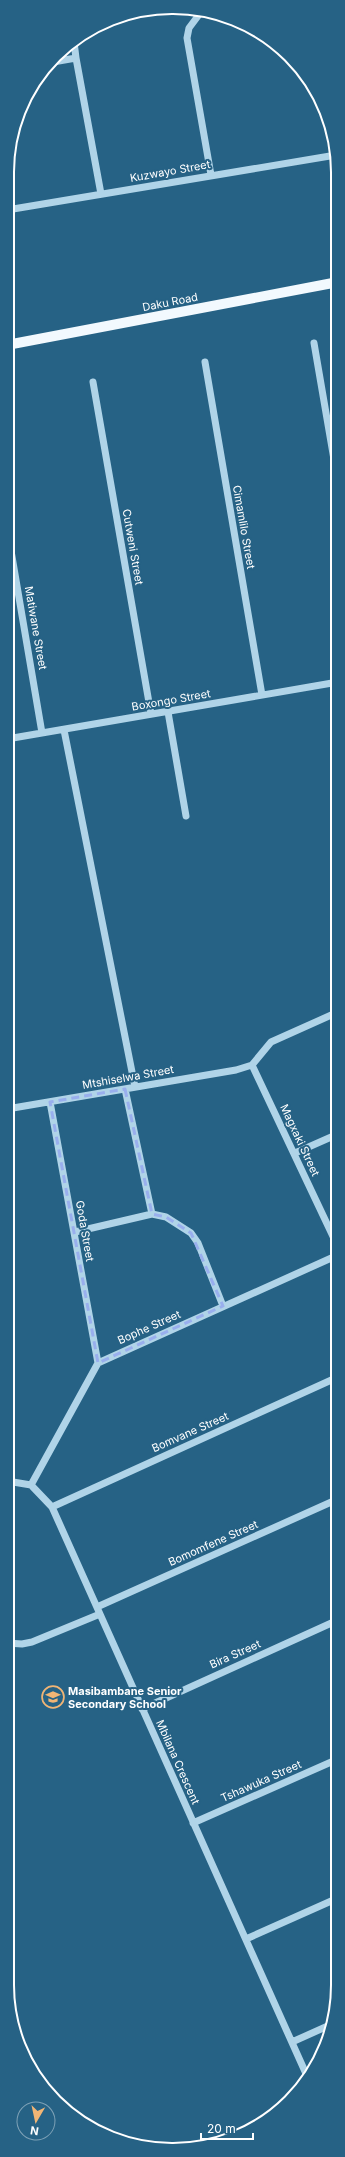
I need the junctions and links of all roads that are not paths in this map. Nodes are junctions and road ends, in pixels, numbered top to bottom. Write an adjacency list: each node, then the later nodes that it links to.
1 (197, 16): 6 (street)
2 (75, 48): 3 (street)
3 (76, 58): 4 (street); 7 (street)
4 (59, 61)
5 (330, 156): 6 (street, Kuzwayo Street)
6 (211, 175): 7 (street, Kuzwayo Street)
7 (101, 194): 8 (street, Kuzwayo Street)
8 (14, 209)
9 (331, 283): 11 (main road, Daku Road)
10 (314, 343): 14 (street)
11 (14, 344)
12 (205, 362): 17 (street, Cimamlilo Street)
13 (93, 382): 19 (street, Cutweni Street)
14 (331, 442)
15 (14, 568): 21 (street, Matiwane Street)
16 (331, 683): 17 (street, Boxongo Street)
17 (262, 695): 18 (street, Boxongo Street)
18 (168, 712): 19 (street, Boxongo Street); 23 (street)
19 (151, 714): 20 (street, Boxongo Street)
20 (64, 730): 21 (street, Boxongo Street); 26 (street)
21 (42, 733): 22 (street, Boxongo Street)
22 (14, 738)
23 (186, 816)
24 (331, 1015): 25 (street)
25 (252, 1065): 26 (street, Mtshiselwa Street); 31 (street, Magxaki Street)
26 (135, 1087): 27 (street, Mtshiselwa Street)
27 (125, 1089): 28 (street, Mtshiselwa Street); 32 (street)
28 (50, 1102): 29 (street, Mtshiselwa Street); 33 (street, Goda Street)
29 (14, 1108)
30 (331, 1137): 31 (street)
31 (295, 1153): 34 (street, Magxaki Street)
32 (152, 1214): 33 (street); 36 (street)
33 (75, 1232): 37 (street, Goda Street)
34 (331, 1232)
35 (331, 1258): 36 (street, Bophe Street)
36 (223, 1306): 37 (street, Bophe Street)
37 (98, 1363): 40 (street)
38 (331, 1380): 42 (street, Bomvane Street)
39 (14, 1482): 40 (street)
40 (31, 1485): 42 (street, Mbilana Crescent)
41 (331, 1502): 43 (street, Bomomfene Street)
42 (52, 1506): 43 (street, Mbilana Crescent)
43 (99, 1611): 45 (street, Bomomfene Street); 46 (street, Mbilana Crescent)
44 (331, 1623): 46 (street, Bira Street)
45 (14, 1643)
46 (142, 1709): 48 (street, Mbilana Crescent)
47 (331, 1762): 48 (street, Tshawuka Street)
48 (193, 1823): 50 (street, Mbilana Crescent)
49 (331, 1901): 50 (street)
50 (246, 1939): 52 (street, Mbilana Crescent)
51 (326, 2027): 52 (street)
52 (292, 2042): 53 (street, Mbilana Crescent)
53 (305, 2071)

